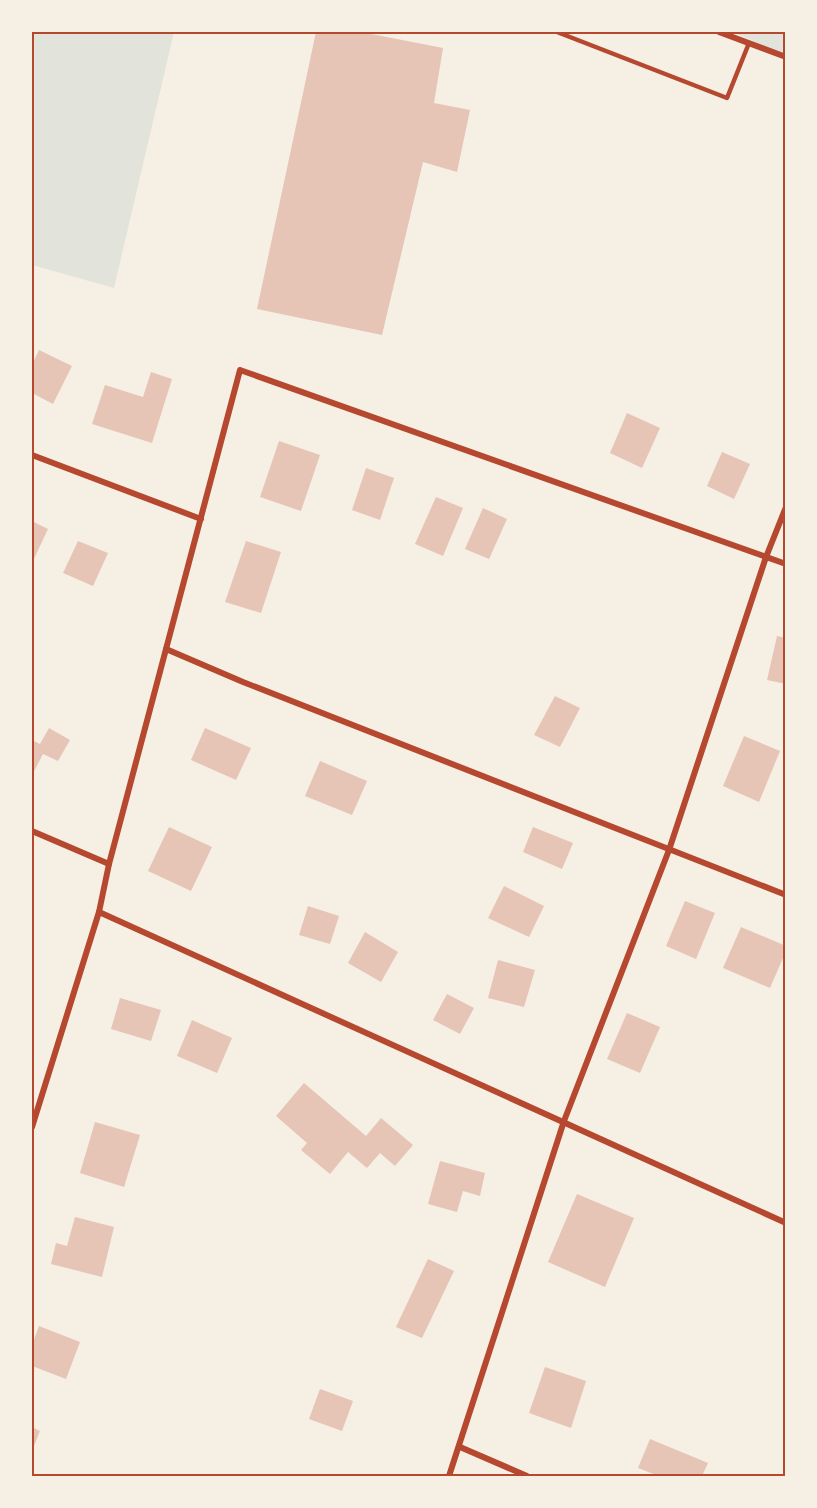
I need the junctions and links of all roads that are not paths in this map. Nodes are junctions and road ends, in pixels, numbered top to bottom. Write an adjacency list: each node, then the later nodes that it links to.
1 (557, 32): 3 (lane)
2 (719, 32): 3 (street)
3 (749, 43): 4 (street)
4 (786, 57)
5 (32, 455): 7 (street)
6 (786, 507): 8 (street)
7 (201, 519): 8 (street); 10 (street)
8 (766, 557): 9 (street); 12 (street)
9 (786, 564)
10 (166, 650): 12 (street); 13 (street)
11 (32, 831): 13 (street)
12 (669, 850): 14 (street); 16 (street)
13 (110, 864): 15 (street)
14 (786, 895)
15 (99, 912): 16 (street); 17 (street)
16 (564, 1121): 18 (street); 19 (street)
17 (32, 1127)
18 (786, 1223)
19 (460, 1447): 20 (street); 21 (street)
20 (449, 1476)
21 (527, 1476)

